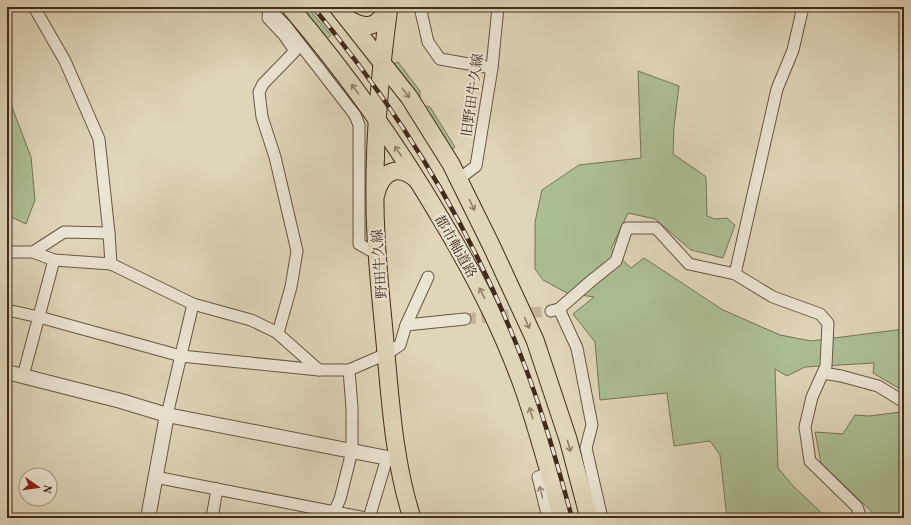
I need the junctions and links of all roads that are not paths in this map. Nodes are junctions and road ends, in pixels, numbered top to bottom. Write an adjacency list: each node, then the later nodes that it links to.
1 (34, 7): 15 (street)
2 (290, 7): 11 (main road, 都市軸道路, one-way to 2)
3 (388, 7): 8 (main road); 9 (main road, 野田牛久線)
4 (420, 7): 10 (street)
5 (498, 7): 10 (street, 旧野田牛久線)
6 (803, 7): 21 (street)
7 (269, 8): 18 (street); 28 (street)
8 (343, 13): 9 (main road)
9 (382, 62): 11 (main road, 野田牛久線); 12 (main road, one-way to 12)
10 (492, 68): 12 (street, 旧野田牛久線)
11 (377, 120): 13 (main road, 都市軸道路, one-way to 11); 14 (main road, 野田牛久線)
12 (459, 178): 43 (main road, one-way to 43)
13 (419, 182): 14 (main road); 40 (main road, 都市軸道路, one-way to 13)
14 (375, 202): 18 (main road, 野田牛久線)
15 (110, 233): 17 (street); 20 (street)
16 (7, 250): 17 (street)
17 (33, 252): 19 (street)
18 (377, 254): 29 (main road, 野田牛久線)
19 (54, 260): 20 (street); 25 (street)
20 (111, 264): 23 (street)
21 (734, 274): 34 (street); 43 (street)
22 (428, 277): 27 (street)
23 (193, 304): 28 (street); 30 (street)
24 (7, 310): 25 (street)
25 (39, 317): 30 (street); 35 (street)
26 (465, 319): 27 (street)
27 (406, 325): 29 (street)
28 (278, 333): 31 (street)
29 (386, 354): 32 (street); 39 (main road, 野田牛久線)
30 (181, 356): 31 (street); 37 (street)
31 (319, 370): 32 (street)
32 (349, 370): 38 (street)
33 (7, 372): 35 (street)
34 (823, 373): 36 (street); 53 (street)
35 (23, 376): 37 (street)
36 (904, 402)
37 (168, 415): 38 (street); 41 (street)
38 (352, 451): 39 (street); 44 (street)
39 (393, 459): 48 (street); 49 (main road, 野田牛久線)
40 (549, 474): 50 (street, one-way to 40); 51 (main road, 都市軸道路)
41 (156, 477): 42 (street); 45 (street)
42 (217, 489): 44 (street); 46 (street)
43 (591, 508): 52 (street)
44 (333, 515): 47 (street)
45 (148, 518)
46 (212, 518)
47 (366, 518)
48 (369, 518)
49 (412, 518)
50 (548, 518)
51 (562, 518)
52 (602, 518)
53 (861, 518)

